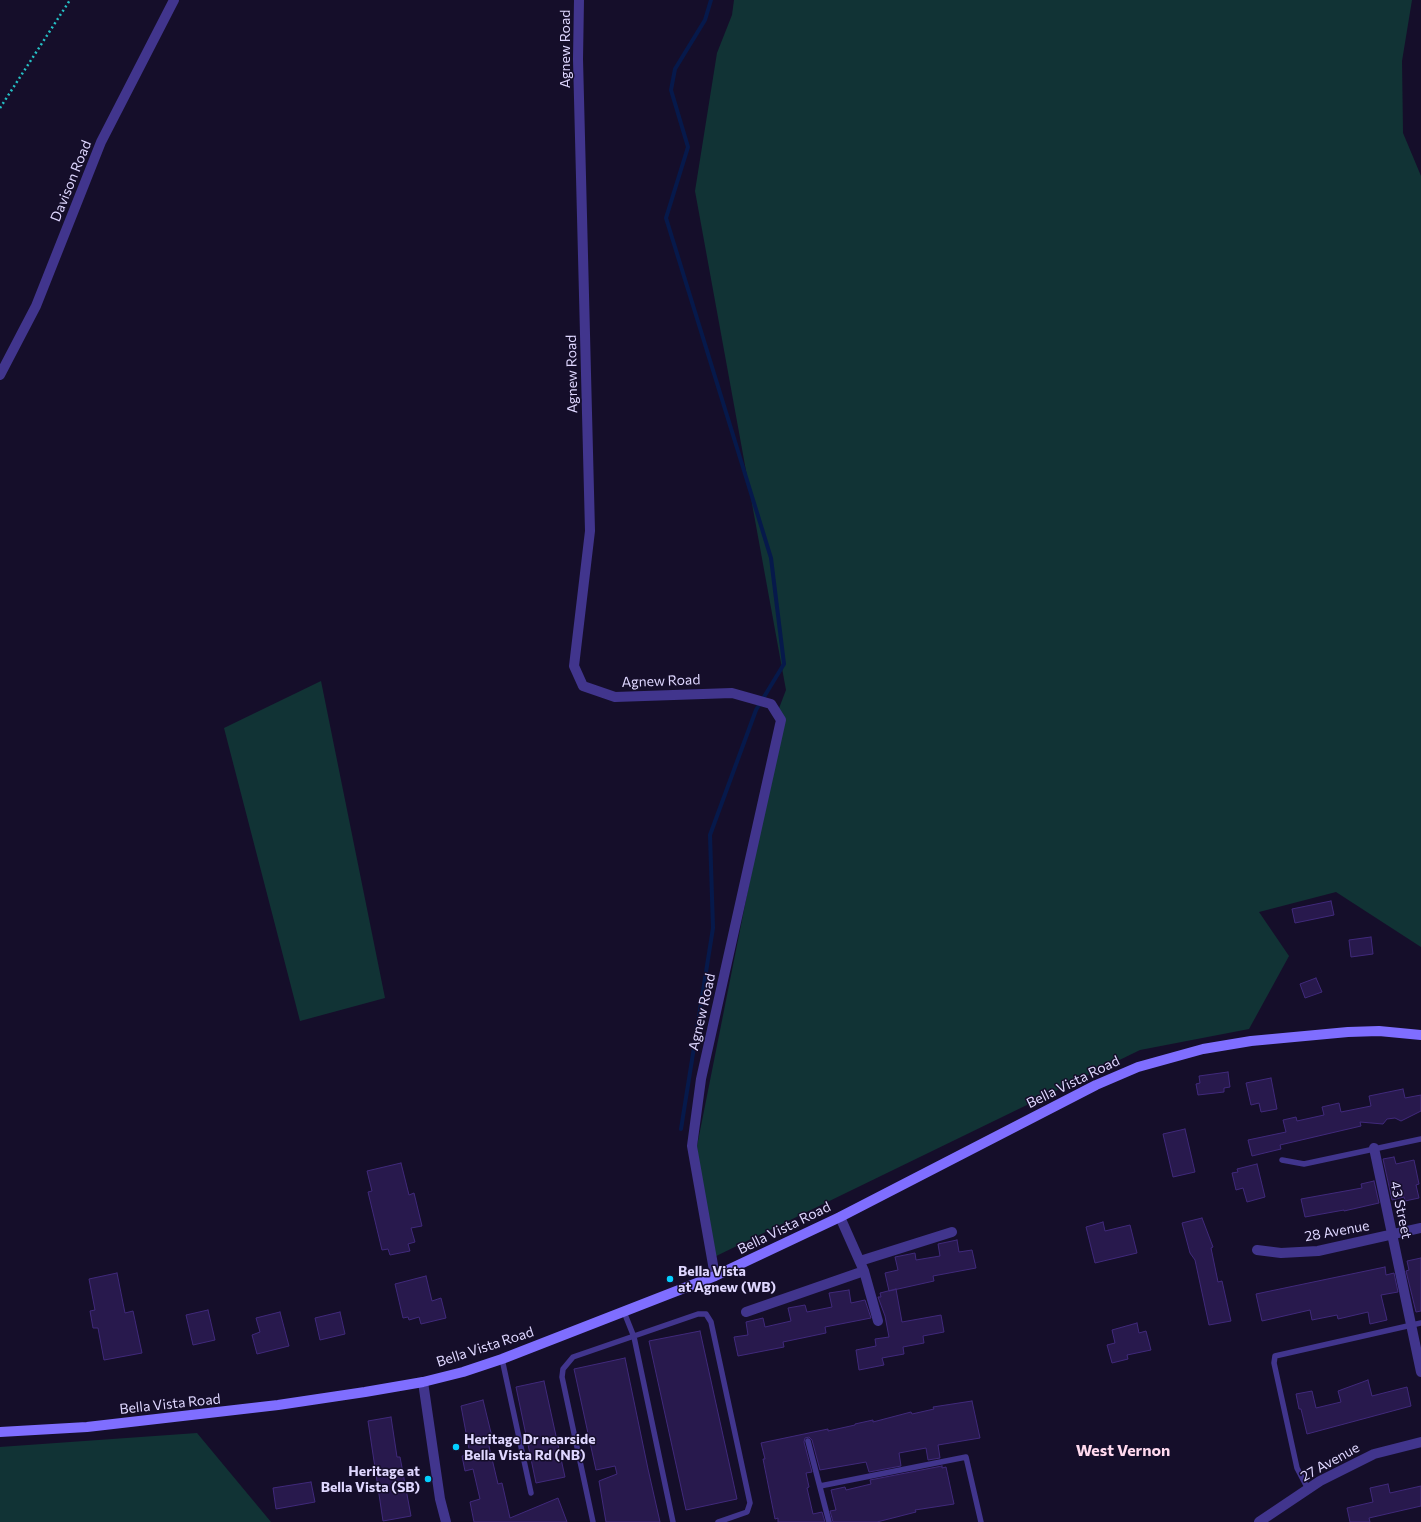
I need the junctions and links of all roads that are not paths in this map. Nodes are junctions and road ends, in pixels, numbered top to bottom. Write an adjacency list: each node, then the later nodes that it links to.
1 (174, 0): 3 (street, Davison Road)
2 (580, 0): 14 (street, Agnew Road)
3 (0, 375)
4 (1421, 1035): 8 (street, Bella Vista Road)
5 (1421, 1139): 6 (lane)
6 (1374, 1148): 7 (lane); 11 (street, 43 Street)
7 (1282, 1160)
8 (840, 1217): 13 (street); 14 (street, Bella Vista Road)
9 (1421, 1228): 11 (street, 28 Avenue)
10 (952, 1232): 13 (street)
11 (1392, 1235): 12 (street, 28 Avenue); 18 (street, 43 Street)
12 (1258, 1250)
13 (862, 1266): 16 (street); 17 (street)
14 (715, 1276): 15 (street, Bella Vista Road)
15 (624, 1312): 19 (lane); 20 (street, Bella Vista Road)
16 (746, 1312)
17 (878, 1321)
18 (1416, 1324): 21 (street, 43 Street); 27 (lane)
19 (634, 1337): 30 (lane); 31 (lane); 32 (lane)
20 (502, 1358): 22 (street, Bella Vista Road); 28 (lane)
21 (1421, 1372)
22 (423, 1382): 23 (street, Bella Vista Road); 29 (street)
23 (0, 1432)
24 (808, 1441): 26 (lane)
25 (1421, 1442): 27 (street, 27 Avenue)
26 (820, 1486): 33 (lane); 34 (lane)
27 (1308, 1489): 35 (street, 27 Avenue)
28 (531, 1493)
29 (446, 1522)
30 (593, 1522)
31 (673, 1522)
32 (718, 1522)
33 (830, 1522)
34 (981, 1522)
35 (1259, 1522)

